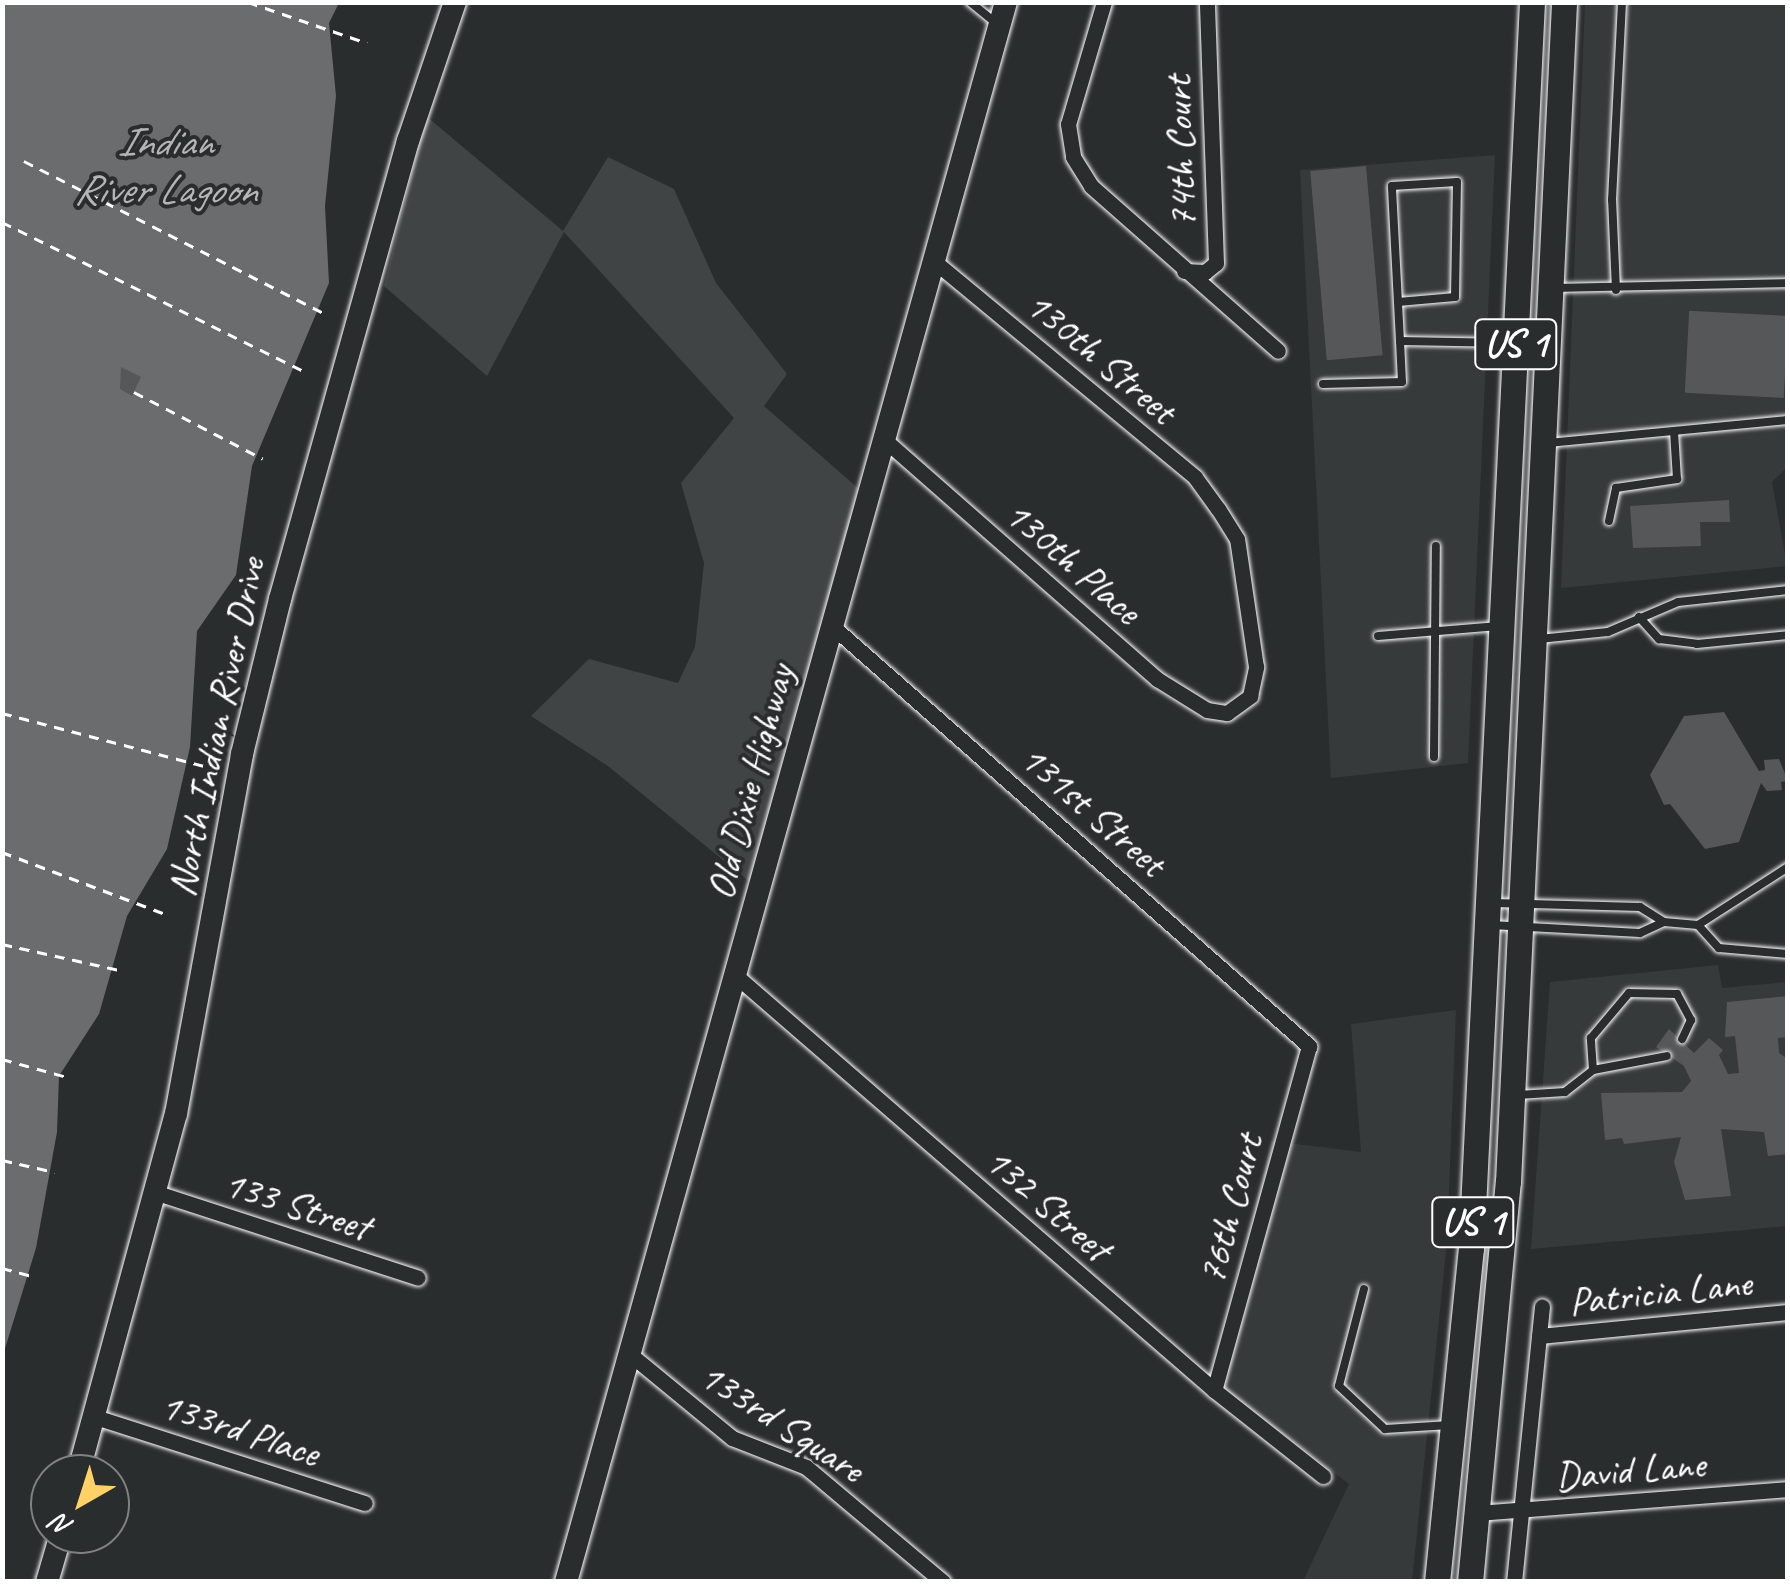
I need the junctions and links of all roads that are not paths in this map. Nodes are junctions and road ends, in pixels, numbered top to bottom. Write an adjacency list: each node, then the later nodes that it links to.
1 (455, 2): 47 (street, North Indian River Drive)
2 (970, 2): 8 (lane)
3 (1104, 2): 10 (street)
4 (1532, 2): 16 (main road, US 1)
5 (1622, 2): 13 (lane)
6 (1206, 4): 10 (street, 74th Court)
7 (1559, 9): 12 (main road, US 1)
8 (1003, 14): 9 (street, Old Dixie Highway)
9 (935, 262): 21 (street, Old Dixie Highway); 33 (street, 130th Street)
10 (1183, 270): 17 (street)
11 (1788, 283): 13 (lane)
12 (1554, 288): 13 (lane); 22 (main road, US 1)
13 (1616, 290)
14 (1398, 302): 14 (lane); 15 (lane)
15 (1400, 341): 16 (lane); 18 (lane)
16 (1516, 343): 28 (main road, US 1)
17 (1278, 351)
18 (1323, 384)
19 (1788, 420): 20 (lane)
20 (1674, 430): 22 (lane); 23 (lane)
21 (886, 441): 27 (street, Old Dixie Highway); 33 (street, 130th Place)
22 (1544, 443): 32 (main road, US 1)
23 (1609, 521)
24 (1436, 546): 29 (lane)
25 (1787, 591): 26 (lane)
26 (1639, 617): 30 (lane); 32 (lane)
27 (832, 626): 41 (street, Old Dixie Highway); 43 (street, 131st Street)
28 (1503, 626): 29 (lane); 36 (main road, US 1)
29 (1436, 632): 31 (lane); 34 (lane)
30 (1788, 635)
31 (1378, 636)
32 (1535, 639): 37 (main road, US 1)
33 (1227, 713)
34 (1434, 757)
35 (1788, 867): 39 (lane)
36 (1490, 914): 37 (lane); 37 (lane); 56 (main road, US 1)
37 (1522, 915): 38 (lane); 38 (lane); 46 (main road, US 1)
38 (1664, 922): 39 (lane)
39 (1698, 925): 40 (lane)
40 (1788, 954)
41 (735, 975): 53 (street, Old Dixie Highway); 54 (street, 132 Street)
42 (1682, 1039): 45 (lane)
43 (1309, 1046): 54 (street, 76th Court)
44 (1668, 1056): 45 (lane)
45 (1593, 1070): 46 (lane)
46 (1513, 1096): 62 (main road, US 1)
47 (157, 1194): 48 (street, 133 Street); 55 (street, North Indian River Drive)
48 (418, 1278)
49 (1364, 1289): 56 (lane)
50 (1542, 1306): 52 (street)
51 (1788, 1312): 52 (street, Patricia Lane)
52 (1539, 1336): 61 (street)
53 (631, 1355): 65 (street, Old Dixie Highway); 66 (street, 133rd Square)
54 (1214, 1390): 58 (street, 132 Street)
55 (95, 1417): 57 (street, North Indian River Drive); 60 (street, 133rd Place)
56 (1454, 1425): 67 (main road, US 1)
57 (84, 1454)
58 (1323, 1476)
59 (1788, 1488): 61 (street, David Lane)
60 (366, 1502)
61 (1523, 1512): 62 (street, David Lane); 69 (street)
62 (1478, 1513): 68 (main road, US 1)
63 (55, 1554): 64 (street)
64 (47, 1582)
65 (566, 1582)
66 (943, 1582)
67 (1437, 1582)
68 (1470, 1582)
69 (1514, 1582)

